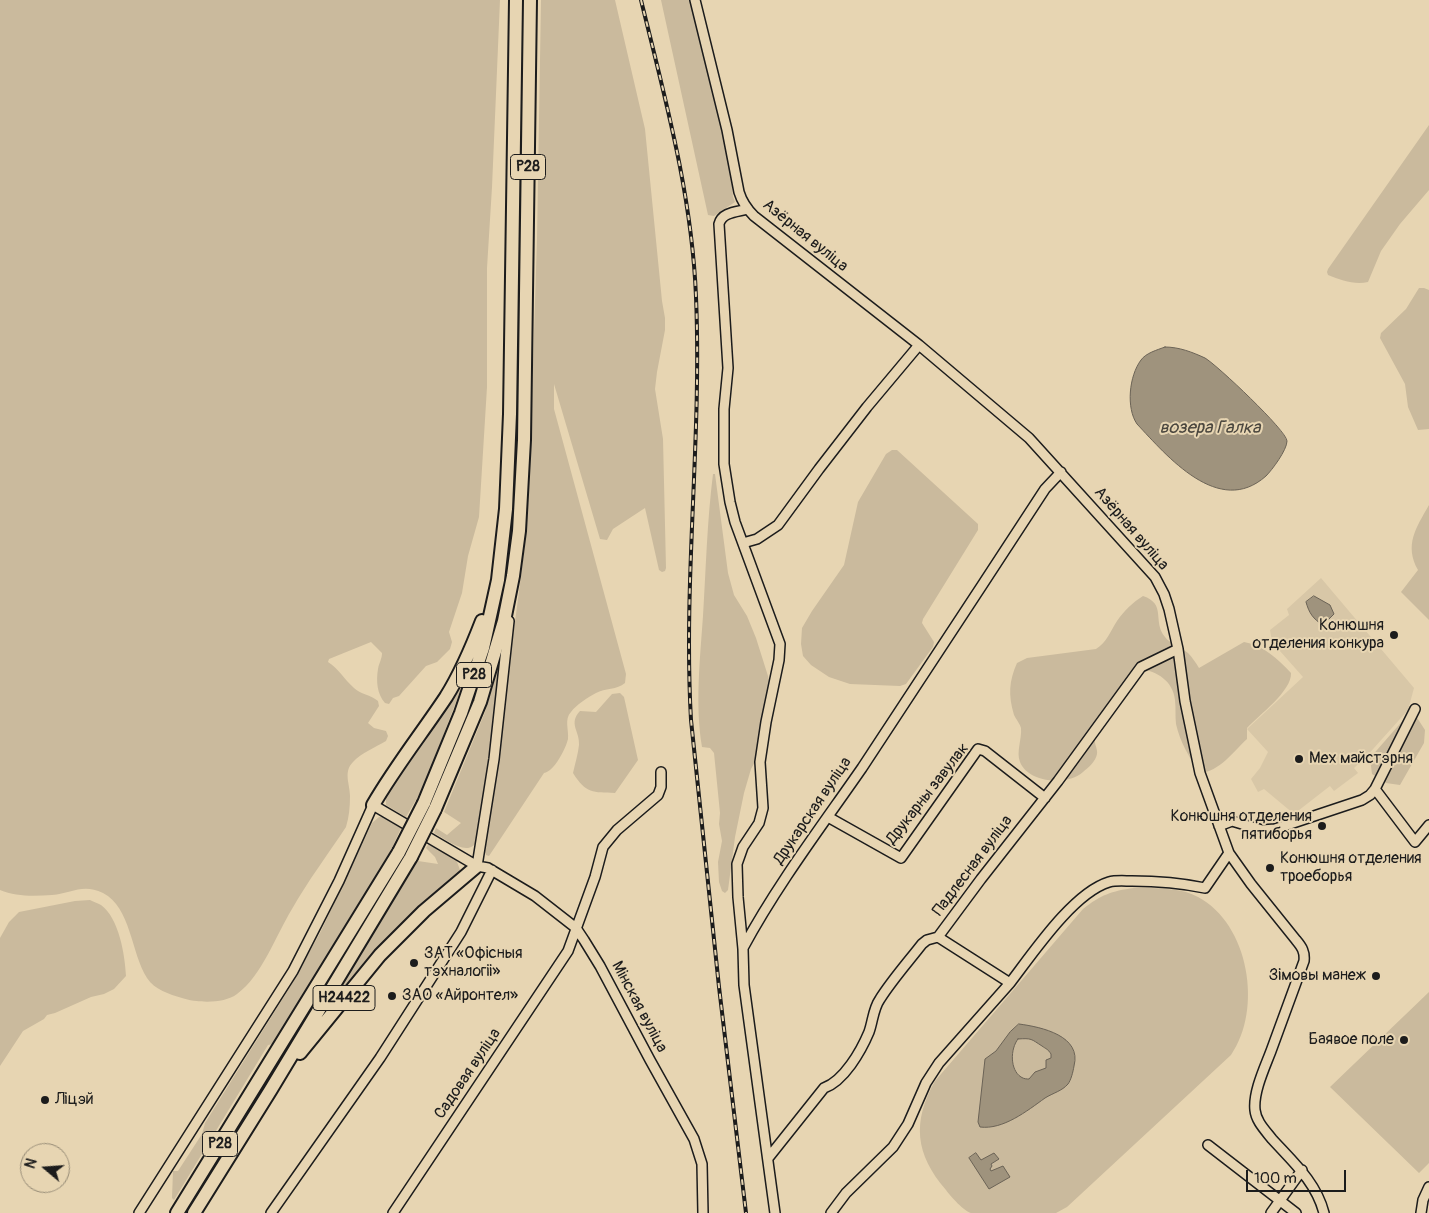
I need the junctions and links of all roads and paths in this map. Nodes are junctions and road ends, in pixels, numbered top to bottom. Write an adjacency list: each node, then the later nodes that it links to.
1 (516, 0): 7 (highway, Р28)
2 (530, 0): 9 (highway, Р28)
3 (695, 0): 4 (street, Азёрная вуліца)
4 (748, 209): 5 (street, Азёрная вуліца); 8 (street)
5 (919, 345): 6 (street, Азёрная вуліца); 8 (street)
6 (1061, 472): 10 (street, Азёрная вуліца); 17 (street, Друкарская вуліца)
7 (502, 541): 15 (highway); 16 (highway, Р28)
8 (743, 543): 26 (street)
9 (513, 576): 16 (highway, Р28); 22 (street)
10 (1178, 650): 14 (street, Падлесная вуліца); 19 (street, Азёрная вуліца)
11 (1415, 709): 13 (street)
12 (661, 772): 24 (street, Садовая вуліца)
13 (1375, 789): 18 (street); 19 (street)
14 (1045, 798): 17 (street, Друкарны завулак); 25 (street, Падлесная вуліца)
15 (373, 805): 22 (street, Мінская вуліца); 35 (street)
16 (430, 806): 21 (highway, Р28, bridge)
17 (828, 817): 26 (street, Друкарская вуліца)
18 (1429, 825)
19 (1219, 826): 20 (street, Азёрная вуліца)
20 (1229, 853): 27 (street); 31 (street, Азёрная вуліца)
21 (405, 855): 28 (highway, Р28); 36 (highway, Р28)
22 (477, 866): 23 (street, Мінская вуліца); 28 (highway, Н24422)
23 (492, 870): 24 (street, Мінская вуліца); 39 (street)
24 (576, 928): 40 (street, Садовая вуліца); 41 (street, Мінская вуліца)
25 (938, 937): 27 (street); 30 (street, Падлесная вуліца)
26 (743, 948): 30 (street)
27 (1010, 982): 43 (street)
28 (270, 1091): 32 (highway, Р28)
29 (1208, 1146): 34 (street)
30 (768, 1156): 42 (street)
31 (1302, 1170): 34 (street); 46 (street)
32 (210, 1188): 37 (highway, Р28); 38 (highway)
33 (1429, 1188): 47 (street)
34 (1280, 1201): 44 (street); 45 (street)
35 (139, 1213)
36 (177, 1213)
37 (194, 1213)
38 (204, 1213)
39 (271, 1213)
40 (393, 1213)
41 (703, 1213)
42 (775, 1213)
43 (831, 1213)
44 (1271, 1213)
45 (1296, 1213)
46 (1324, 1213)
47 (1421, 1213)

